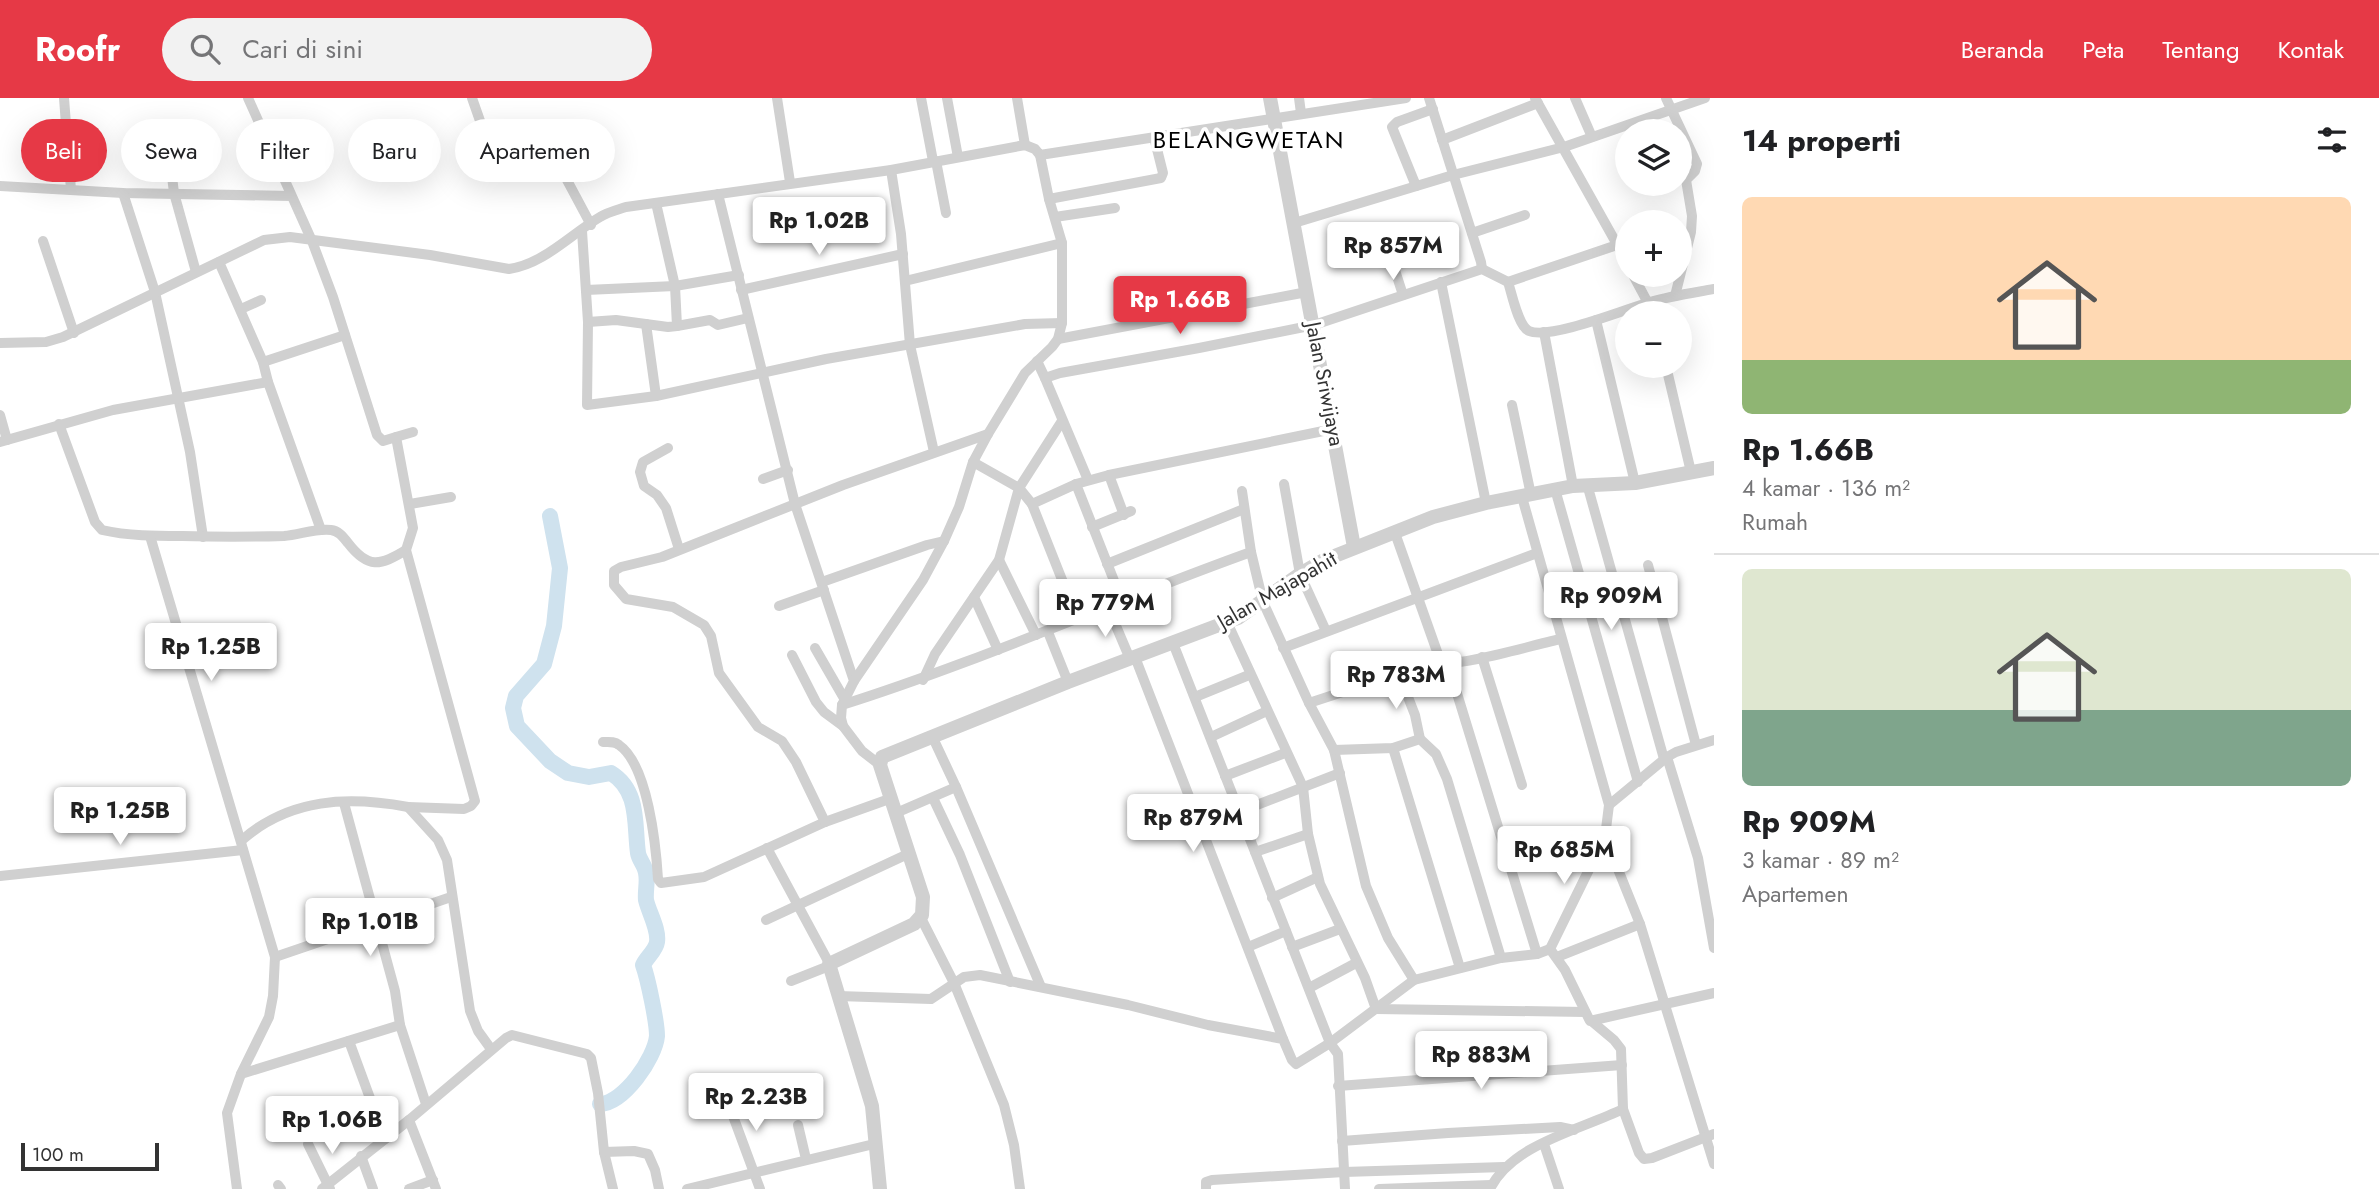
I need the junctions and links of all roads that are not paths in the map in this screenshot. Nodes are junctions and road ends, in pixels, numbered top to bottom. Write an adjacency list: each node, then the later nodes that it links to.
1 (64, 98): 33 (street)
2 (248, 98): 37 (street)
3 (472, 98): 45 (street)
4 (776, 98): 30 (street)
5 (921, 98): 26 (street)
6 (947, 98): 25 (street)
7 (1017, 98): 22 (street)
8 (1270, 98): 18 (street, Jalan Sriwijaya)
9 (1298, 98): 17 (street)
10 (1406, 98): 17 (street)
11 (1575, 98): 20 (street)
12 (1666, 98): 16 (street)
13 (1705, 98): 16 (street)
14 (1536, 101): 21 (street); 23 (street)
15 (1431, 104): 21 (street); 32 (street)
16 (1671, 110): 20 (street); 68 (street)
17 (1301, 113): 18 (street)
18 (1273, 119): 19 (street); 44 (street, Jalan Sriwijaya)
19 (1154, 136): 24 (street); 38 (street)
20 (1592, 136): 23 (street)
21 (1442, 140): 28 (street)
22 (1025, 145): 24 (street); 25 (street)
23 (1564, 148): 28 (street); 49 (street)
24 (1040, 155): 38 (street)
25 (958, 157): 26 (street)
26 (934, 161): 27 (street); 41 (street)
27 (891, 170): 30 (street); 52 (street)
28 (1453, 175): 32 (street); 46 (street)
29 (173, 182): 34 (street)
30 (790, 182): 36 (street)
31 (0, 186): 33 (street)
32 (1416, 186): 44 (street)
33 (71, 190): 35 (street)
34 (174, 192): 35 (street); 37 (street); 56 (street)
35 (123, 193): 65 (street)
36 (718, 194): 39 (street); 57 (street)
37 (291, 196): 48 (street)
38 (1049, 199): 43 (street)
39 (656, 203): 45 (street); 61 (street)
40 (1115, 208): 43 (street)
41 (946, 213)
42 (1525, 215): 46 (street)
43 (1055, 217): 50 (street)
44 (1294, 223): 66 (street, Jalan Sriwijaya)
45 (587, 228): 48 (street); 63 (street)
46 (1472, 233): 55 (street)
47 (43, 241): 81 (street)
48 (312, 241): 54 (street); 82 (street)
49 (1615, 241)
50 (1062, 243): 58 (street); 76 (street)
51 (1615, 246): 60 (street)
52 (903, 254): 58 (street); 64 (street)
53 (1391, 258): 67 (street)
54 (219, 262): 56 (street); 71 (street)
55 (1482, 269): 59 (street); 60 (street)
56 (196, 272): 65 (street)
57 (739, 275): 61 (street); 64 (street)
58 (905, 281): 85 (street)
59 (1441, 282): 67 (street); 121 (street)
60 (1508, 282): 80 (street)
61 (675, 286): 63 (street); 79 (street)
62 (1714, 289): 68 (street)
63 (586, 290): 75 (street)
64 (741, 290): 73 (street)
65 (155, 292): 81 (street); 93 (street)
66 (1307, 292): 78 (street, Jalan Sriwijaya); 83 (street)
67 (1403, 295): 78 (street)
68 (1675, 296): 70 (street)
69 (261, 300): 71 (street)
70 (1663, 301)
71 (241, 309): 87 (street)
72 (1615, 315): 74 (street)
73 (748, 318): 79 (street); 88 (street)
74 (1596, 320): 80 (street); 112 (street)
75 (587, 322): 77 (street); 92 (street)
76 (1062, 323): 83 (street); 85 (street)
77 (646, 324): 79 (street); 92 (street)
78 (1314, 325): 89 (street); 98 (street, Jalan Sriwijaya)
79 (677, 326)
80 (1544, 332): 115 (street)
81 (74, 333): 84 (street)
82 (345, 335): 87 (street); 101 (street)
83 (1058, 339): 86 (street)
84 (0, 344)
85 (910, 345): 88 (street); 104 (street)
86 (1037, 361): 89 (street); 100 (street)
87 (263, 362): 91 (street)
88 (760, 371): 92 (street); 106 (street)
89 (1045, 378): 96 (street)
90 (1670, 378): 108 (street)
91 (268, 382): 93 (street); 127 (street)
92 (656, 396)
93 (178, 398): 97 (street); 130 (street)
94 (1512, 405): 119 (street)
95 (0, 415): 102 (street)
96 (1062, 421): 111 (street); 116 (street)
97 (59, 424): 102 (street); 129 (street)
98 (1333, 429): 109 (street); 132 (street, Jalan Sriwijaya)
99 (413, 432): 101 (street)
100 (988, 434): 104 (street); 105 (street)
101 (396, 437): 122 (street)
102 (3, 441)
103 (668, 448): 133 (street)
104 (934, 452): 123 (street)
105 (973, 462): 116 (street); 131 (street)
106 (788, 470): 110 (street); 123 (street)
107 (1713, 471): 108 (street, Jalan Majapahit)
108 (1691, 472): 112 (street, Jalan Majapahit)
109 (1109, 475): 111 (street); 126 (street)
110 (763, 479)
111 (1088, 480): 113 (street)
112 (1635, 483): 115 (street, Jalan Majapahit)
113 (1076, 484): 124 (street); 126 (street)
114 (1284, 484): 140 (street)
115 (1580, 485): 117 (street, Jalan Majapahit); 181 (street)
116 (1019, 488): 124 (street); 137 (street)
117 (1555, 489): 119 (street, Jalan Majapahit); 185 (street)
118 (1242, 491): 125 (street)
119 (1526, 496): 121 (street, Jalan Majapahit); 136 (street)
120 (451, 497): 122 (street)
121 (1486, 503): 128 (street, Jalan Majapahit)
122 (410, 504): 134 (street)
123 (795, 504): 133 (street); 141 (street)
124 (1032, 505): 148 (street)
125 (1244, 509): 135 (street); 138 (street)
126 (1092, 527): 138 (street)
127 (321, 530): 130 (street); 134 (street)
128 (1395, 533): 132 (street, Jalan Majapahit); 142 (street)
129 (150, 536): 130 (street); 200 (street)
130 (203, 537)
131 (944, 541): 141 (street); 165 (street)
132 (1354, 547): 140 (street, Jalan Majapahit)
133 (679, 549): 196 (street)
134 (406, 550): 193 (street)
135 (1251, 552): 144 (street); 145 (street)
136 (1537, 553): 142 (street); 153 (street)
137 (999, 561): 143 (street); 152 (street)
138 (1107, 564): 144 (street)
139 (1648, 565): 177 (street)
140 (1300, 574): 145 (street, Jalan Majapahit); 150 (street)
141 (823, 586): 146 (street); 165 (street)
142 (1417, 596): 150 (street); 161 (street)
143 (974, 597): 157 (street); 164 (street)
144 (1122, 601): 147 (street)
145 (1263, 602): 149 (street, Jalan Majapahit); 156 (street)
146 (779, 606)
147 (1108, 607): 148 (street); 160 (street)
148 (1078, 620): 151 (street)
149 (1227, 622): 154 (street, Jalan Majapahit); 163 (street)
150 (1326, 631): 156 (street)
151 (1048, 632): 152 (street); 166 (street)
152 (1036, 635): 157 (street)
153 (1561, 639): 159 (street); 192 (street)
154 (1173, 643): 160 (street, Jalan Majapahit); 167 (street)
155 (815, 648): 168 (street)
156 (1283, 648): 169 (street)
157 (998, 650): 164 (street)
158 (792, 655): 171 (street)
159 (1482, 657): 161 (street); 186 (street)
160 (1132, 658): 166 (street, Jalan Majapahit); 197 (street)
161 (1444, 662): 162 (street); 219 (street)
162 (1399, 674): 169 (street); 174 (street)
163 (1249, 675): 167 (street); 170 (street)
164 (923, 680): 168 (street)
165 (854, 681): 168 (street)
166 (1068, 682): 173 (street, Jalan Majapahit)
167 (1195, 697): 172 (street)
168 (844, 703): 171 (street)
169 (1309, 703): 179 (street)
170 (1267, 711): 172 (street); 180 (street)
171 (843, 726): 182 (street)
172 (1211, 737): 184 (street)
173 (933, 738): 182 (street, Jalan Majapahit); 187 (street)
174 (1420, 739): 178 (street); 221 (street)
175 (1714, 740): 177 (street)
176 (603, 742): 201 (street)
177 (1696, 745): 181 (street)
178 (1393, 748): 179 (street); 224 (street)
179 (1334, 750): 183 (street)
180 (1285, 753): 184 (street); 188 (street)
181 (1665, 758): 185 (street); 217 (street)
182 (880, 765): 189 (street)
183 (1340, 773): 188 (street); 225 (street)
184 (1225, 776): 195 (street)
185 (1638, 782): 192 (street)
186 (1522, 785)
187 (956, 787): 190 (street); 229 (street)
188 (1303, 788): 195 (street); 198 (street)
189 (892, 798): 194 (street); 196 (street)
190 (933, 798): 194 (street); 227 (street)
191 (344, 803): 193 (street); 200 (street); 211 (street)
192 (1609, 806): 199 (street)
193 (408, 807): 206 (street)
194 (896, 813): 203 (street)
195 (1239, 813): 197 (street); 202 (street)
196 (825, 822): 201 (street)
197 (1200, 827): 215 (street)
198 (1308, 834): 202 (street); 205 (street)
199 (1605, 836): 212 (street); 218 (street)
200 (242, 845): 204 (street); 220 (street)
201 (767, 848): 208 (street)
202 (1255, 852): 207 (street)
203 (910, 853): 208 (street); 209 (street)
204 (0, 876)
205 (1318, 877): 207 (street); 213 (street)
206 (451, 897): 211 (street); 240 (street)
207 (1272, 898): 214 (street)
208 (797, 905): 210 (street); 223 (street)
209 (921, 918): 223 (street); 228 (street)
210 (766, 920)
211 (377, 923): 220 (street); 236 (street)
212 (1640, 924): 218 (street); 233 (street)
213 (1340, 929): 216 (street); 222 (street)
214 (1286, 931): 215 (street); 216 (street)
215 (1248, 947): 237 (street)
216 (1292, 947): 230 (street)
217 (1714, 948)
218 (1554, 953): 219 (street); 235 (street)
219 (1537, 954): 221 (street)
220 (275, 957): 242 (street)
221 (1501, 958): 224 (street)
222 (1356, 963): 230 (street); 234 (street)
223 (829, 964): 226 (street); 232 (street)
224 (1460, 968): 225 (street)
225 (1414, 980): 234 (street)
226 (791, 981)
227 (1010, 982): 228 (street); 229 (street)
228 (954, 984): 232 (street); 275 (street)
229 (1041, 987): 237 (street)
230 (1309, 988): 239 (street)
231 (1714, 993): 233 (street)
232 (838, 996): 254 (street)
233 (1664, 1002): 235 (street); 250 (street)
234 (1376, 1009): 235 (street); 239 (street)
235 (1588, 1016): 241 (street)
236 (400, 1025): 238 (street); 245 (street)
237 (1283, 1038): 239 (street)
238 (349, 1041): 242 (street); 251 (street)
239 (1330, 1043): 243 (street)
240 (491, 1049): 245 (street); 256 (street)
241 (1622, 1065): 243 (street); 246 (street)
242 (242, 1074): 267 (street)
243 (1338, 1086): 252 (street)
244 (723, 1089): 262 (street)
245 (426, 1104): 247 (street)
246 (1623, 1109): 249 (street); 250 (street)
247 (409, 1120): 251 (street); 263 (street)
248 (798, 1125): 258 (street)
249 (1574, 1130): 252 (street); 255 (street)
250 (1710, 1135): 259 (street)
251 (385, 1139): 257 (street)
252 (1342, 1142): 261 (street)
253 (308, 1144): 265 (street)
254 (874, 1144): 258 (street); 274 (street)
255 (1544, 1144): 260 (street); 279 (street)
256 (604, 1152): 270 (street); 271 (street)
257 (360, 1156): 265 (street); 268 (street)
258 (806, 1159): 262 (street)
259 (1714, 1164)
260 (1504, 1167): 261 (street); 266 (street)
261 (1344, 1172): 276 (street); 277 (street)
262 (754, 1173): 264 (street); 273 (street)
263 (435, 1184): 269 (street)
264 (713, 1186): 272 (street)
265 (327, 1187)
266 (1490, 1187): 278 (street)
267 (237, 1189)
268 (373, 1189)
269 (409, 1189)
270 (613, 1189)
271 (659, 1189)
272 (687, 1189)
273 (760, 1189)
274 (880, 1189)
275 (1020, 1189)
276 (1206, 1189)
277 (1345, 1189)
278 (1379, 1189)
279 (1559, 1189)

